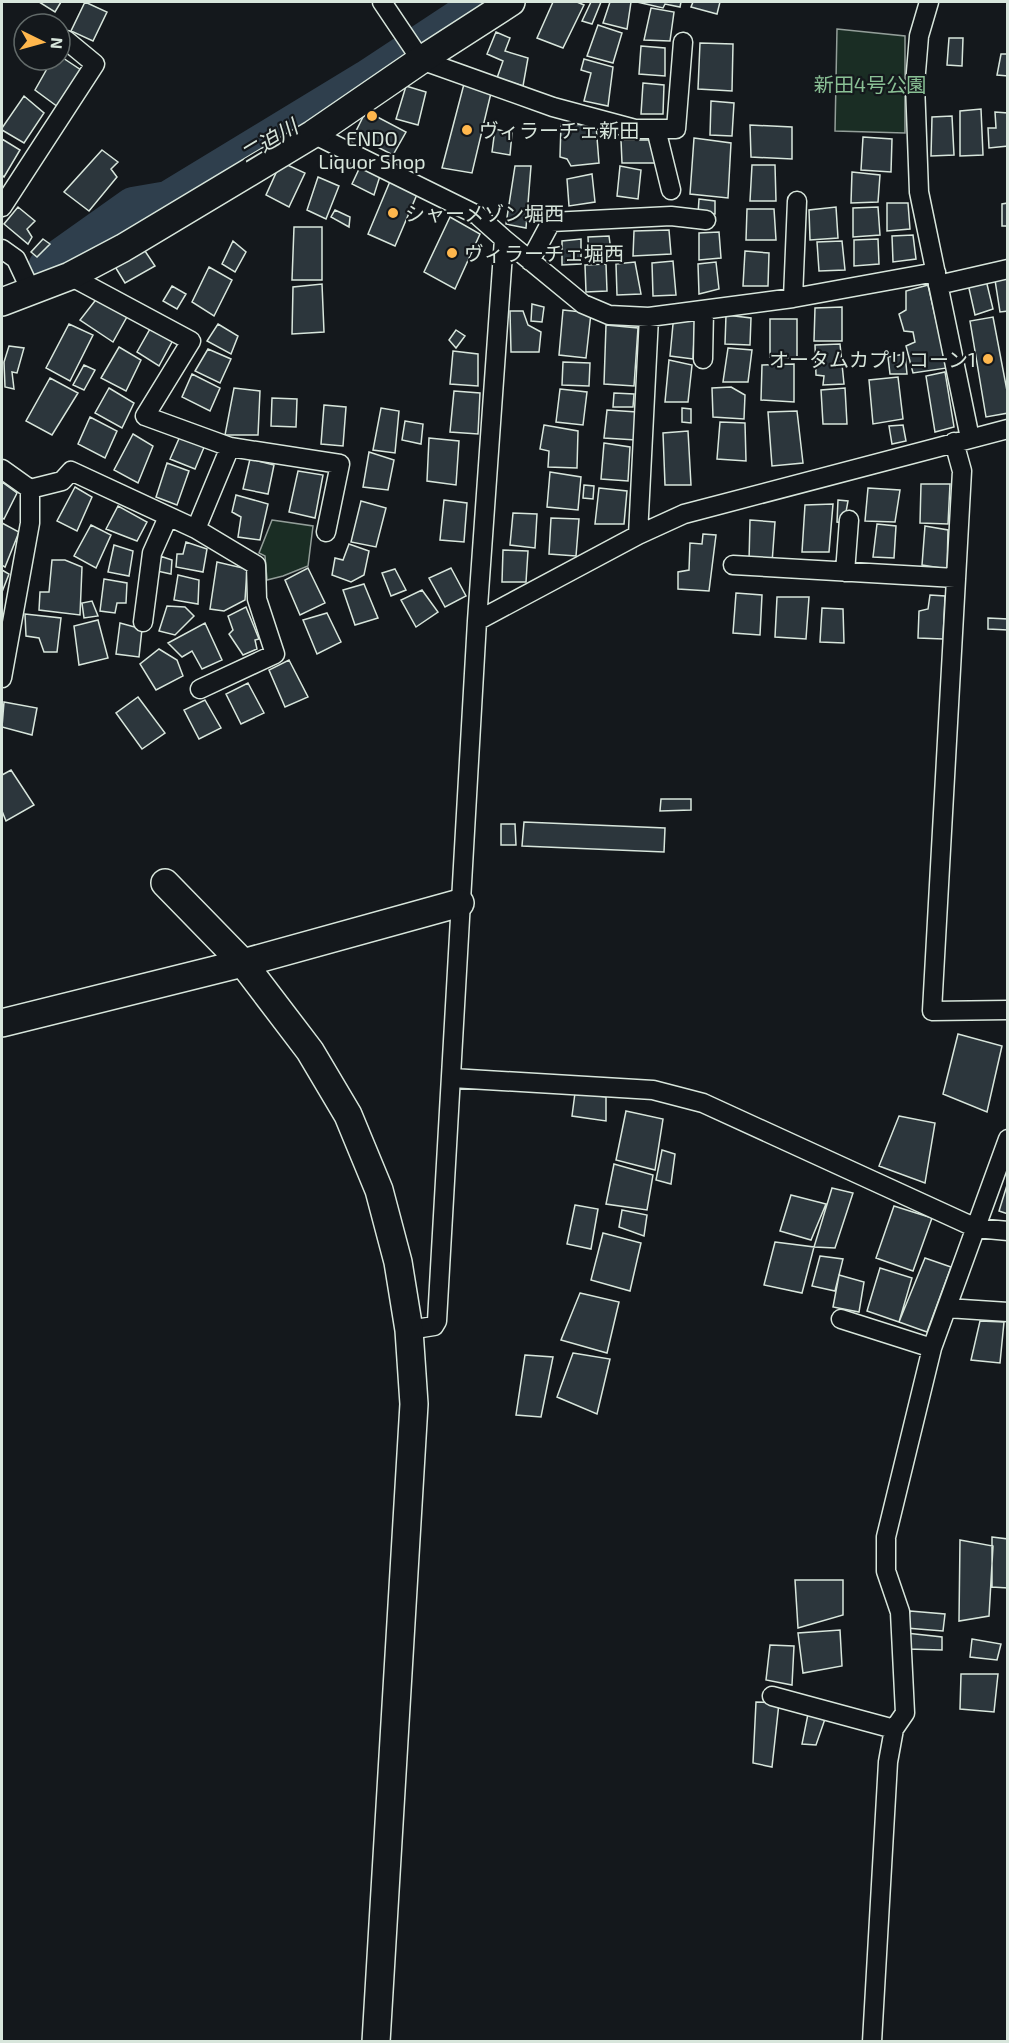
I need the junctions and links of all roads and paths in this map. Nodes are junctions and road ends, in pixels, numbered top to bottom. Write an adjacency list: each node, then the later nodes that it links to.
1 (382, 2): 6 (street)
2 (511, 2): 6 (street)
3 (929, 2): 18 (street)
4 (683, 42): 7 (street)
5 (72, 45): 11 (street)
6 (415, 51): 7 (street); 8 (street)
7 (656, 129): 9 (street)
8 (313, 134): 13 (street); 17 (street)
9 (671, 190)
10 (797, 201): 19 (street)
11 (2, 207)
12 (706, 219): 15 (street)
13 (504, 239): 15 (street); 37 (street)
14 (2, 249): 20 (street)
15 (530, 261): 22 (street)
16 (1008, 269): 18 (street)
17 (70, 276): 20 (street); 26 (street)
18 (937, 278): 19 (street); 25 (street)
19 (793, 298): 21 (street)
20 (11, 302)
21 (704, 310): 22 (street); 23 (street)
22 (649, 317): 33 (street)
23 (703, 359)
24 (1008, 429): 25 (street)
25 (962, 440): 33 (street); 36 (street)
26 (230, 447): 31 (street); 32 (street)
27 (2, 469): 28 (street)
28 (30, 489): 29 (street); 39 (street)
29 (168, 517): 31 (street); 38 (street)
30 (849, 520): 35 (street)
31 (196, 529): 40 (street)
32 (326, 532)
33 (638, 535): 37 (street)
34 (733, 565): 35 (street)
35 (845, 572): 36 (street)
36 (955, 578): 44 (street)
37 (477, 621): 42 (street)
38 (143, 622)
39 (2, 678)
40 (200, 688)
41 (165, 883): 43 (street)
42 (460, 903): 43 (street); 46 (street)
43 (243, 963): 45 (street); 53 (street)
44 (1008, 1010)
45 (2, 1023)
46 (452, 1078): 48 (street); 53 (street)
47 (1008, 1138): 48 (street)
48 (976, 1228): 49 (street); 50 (street)
49 (1008, 1231)
50 (947, 1308): 51 (street); 54 (street)
51 (1008, 1312)
52 (841, 1319): 54 (street)
53 (409, 1330): 57 (street)
54 (932, 1348): 56 (street)
55 (772, 1696): 56 (street)
56 (894, 1729): 58 (street)
57 (376, 2042)
58 (872, 2042)

